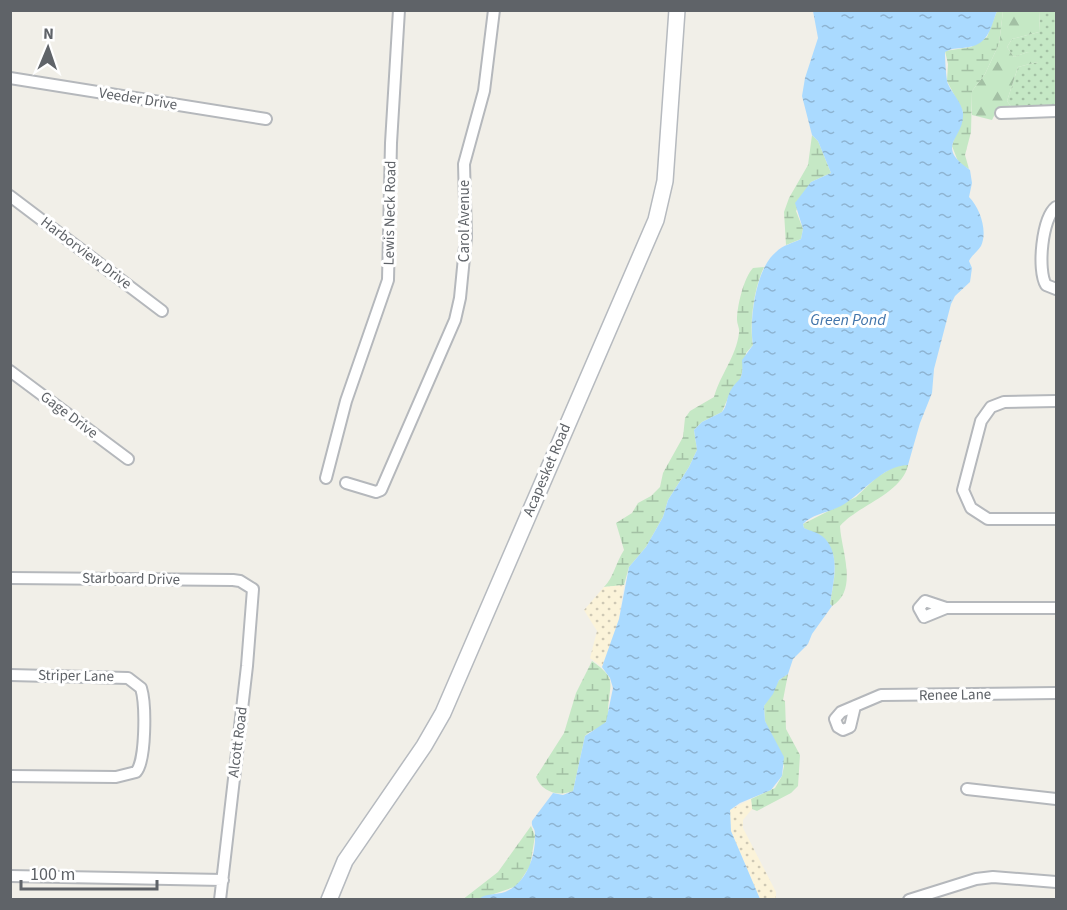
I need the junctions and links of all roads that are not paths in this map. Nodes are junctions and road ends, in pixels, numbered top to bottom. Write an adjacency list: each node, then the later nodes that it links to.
1 (399, 10): 15 (street, Lewis Neck Road)
2 (494, 10): 16 (street, Carol Avenue)
3 (677, 10): 32 (main road, Acapesket Road)
4 (10, 78): 7 (street, Veeder Drive)
5 (1056, 111): 6 (street)
6 (1001, 113)
7 (266, 119)
8 (10, 196): 11 (street, Harborview Drive)
9 (1056, 207): 10 (street)
10 (1056, 289)
11 (162, 311)
12 (10, 371): 14 (street, Gage Drive)
13 (1056, 401): 17 (street)
14 (128, 459)
15 (326, 478)
16 (346, 483)
17 (1056, 519)
18 (10, 578): 19 (street, Starboard Drive)
19 (250, 586): 29 (street, Alcott Road)
20 (946, 608): 21 (street)
21 (1056, 608)
22 (10, 675): 25 (street, Striper Lane)
23 (1056, 693): 24 (street, Renee Lane)
24 (855, 706)
25 (10, 776)
26 (968, 789): 27 (street)
27 (1056, 799)
28 (10, 876): 29 (street)
29 (223, 880): 31 (street, Alcott Road)
30 (1056, 882): 33 (street)
31 (220, 900)
32 (328, 900)
33 (909, 900)

